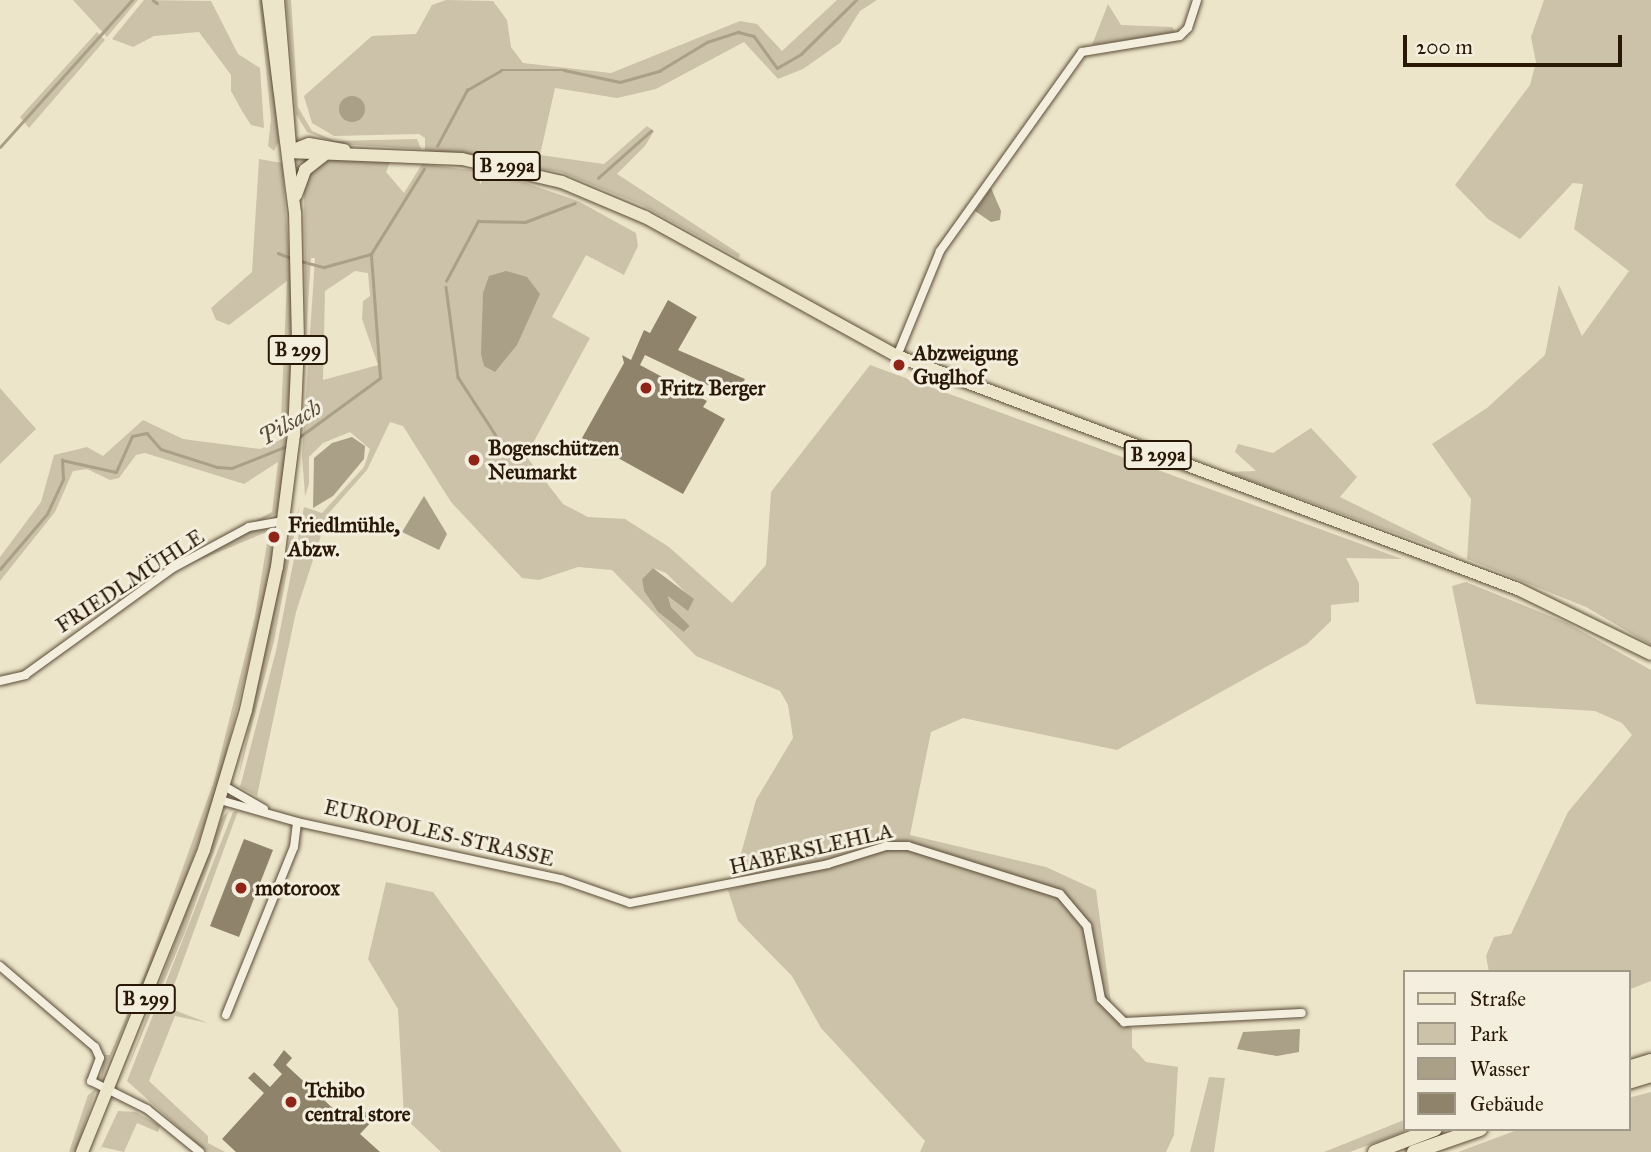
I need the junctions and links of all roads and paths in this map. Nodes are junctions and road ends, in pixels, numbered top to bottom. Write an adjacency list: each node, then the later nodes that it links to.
1 (268, 0): 6 (main road, B 299)
2 (278, 0): 4 (main road, B 299)
3 (1197, 0): 10 (street)
4 (290, 112): 5 (main road); 6 (main road, B 299)
5 (315, 144): 6 (main road, B 299a); 7 (main road, B 299a)
6 (288, 152): 8 (main road, B 299a); 9 (main road, B 299)
7 (352, 152): 8 (main road, B 299a); 10 (main road, B 299a)
8 (323, 156): 9 (main road)
9 (295, 213): 11 (main road, B 299)
10 (897, 356): 12 (main road, B 299a)
11 (284, 521): 13 (street, FRIEDLMÜHLE); 14 (main road, B 299)
12 (1651, 654)
13 (0, 681)
14 (224, 786): 15 (main road, B 299); 16 (street, EUROPOLES-STRASSE)
15 (220, 800): 16 (street, EUROPOLES-STRASSE); 26 (main road, B 299)
16 (264, 809): 17 (street, EUROPOLES-STRASSE)
17 (297, 822): 18 (street, EUROPOLES-STRASSE); 21 (street)
18 (606, 897): 20 (street, HABERSLEHLA)
19 (0, 966): 26 (street)
20 (1301, 1013)
21 (226, 1015)
22 (1651, 1061): 23 (highway)
23 (1630, 1067)
24 (1651, 1075): 25 (highway)
25 (1630, 1081)
26 (108, 1088): 29 (main road, B 299); 30 (street)
27 (1430, 1131): 31 (highway)
28 (1474, 1131): 32 (highway)
29 (82, 1152)
30 (200, 1152)
31 (1375, 1152)
32 (1414, 1152)

